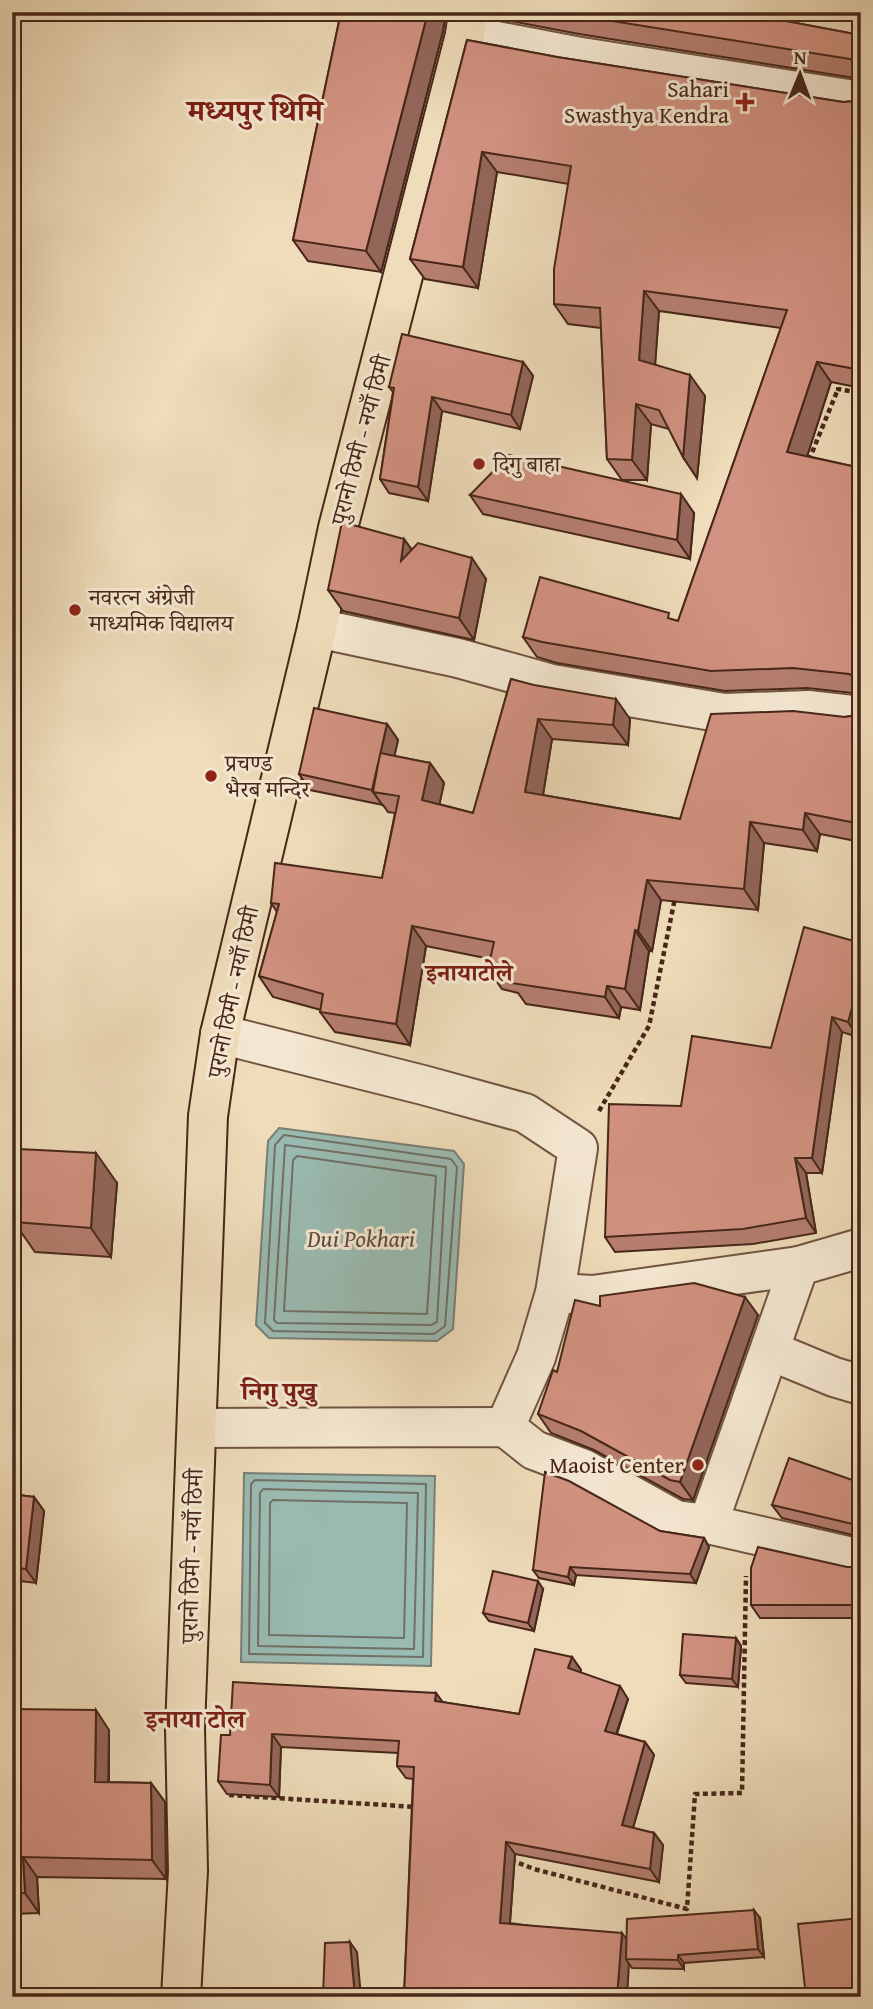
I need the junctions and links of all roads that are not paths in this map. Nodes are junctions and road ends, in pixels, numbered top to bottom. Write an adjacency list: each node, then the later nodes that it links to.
1 (466, 24): 2 (street); 3 (main road, पुरानो ठिमी - नयाँ ठिमी)
2 (861, 101)
3 (317, 628): 4 (street); 5 (main road, पुरानो ठिमी - नयाँ ठिमी)
4 (861, 716)
5 (220, 1034): 8 (street); 12 (main road, पुरानो ठिमी - नयाँ ठिमी)
6 (861, 1248): 7 (street)
7 (799, 1266): 8 (street); 9 (street)
8 (555, 1293): 11 (street)
9 (771, 1351): 10 (street); 13 (street)
10 (861, 1385)
11 (505, 1427): 12 (street); 13 (street)
12 (197, 1428): 15 (main road, पुरानो ठिमी - नयाँ ठिमी)
13 (708, 1524): 14 (street)
14 (861, 1559)
15 (181, 1997)

